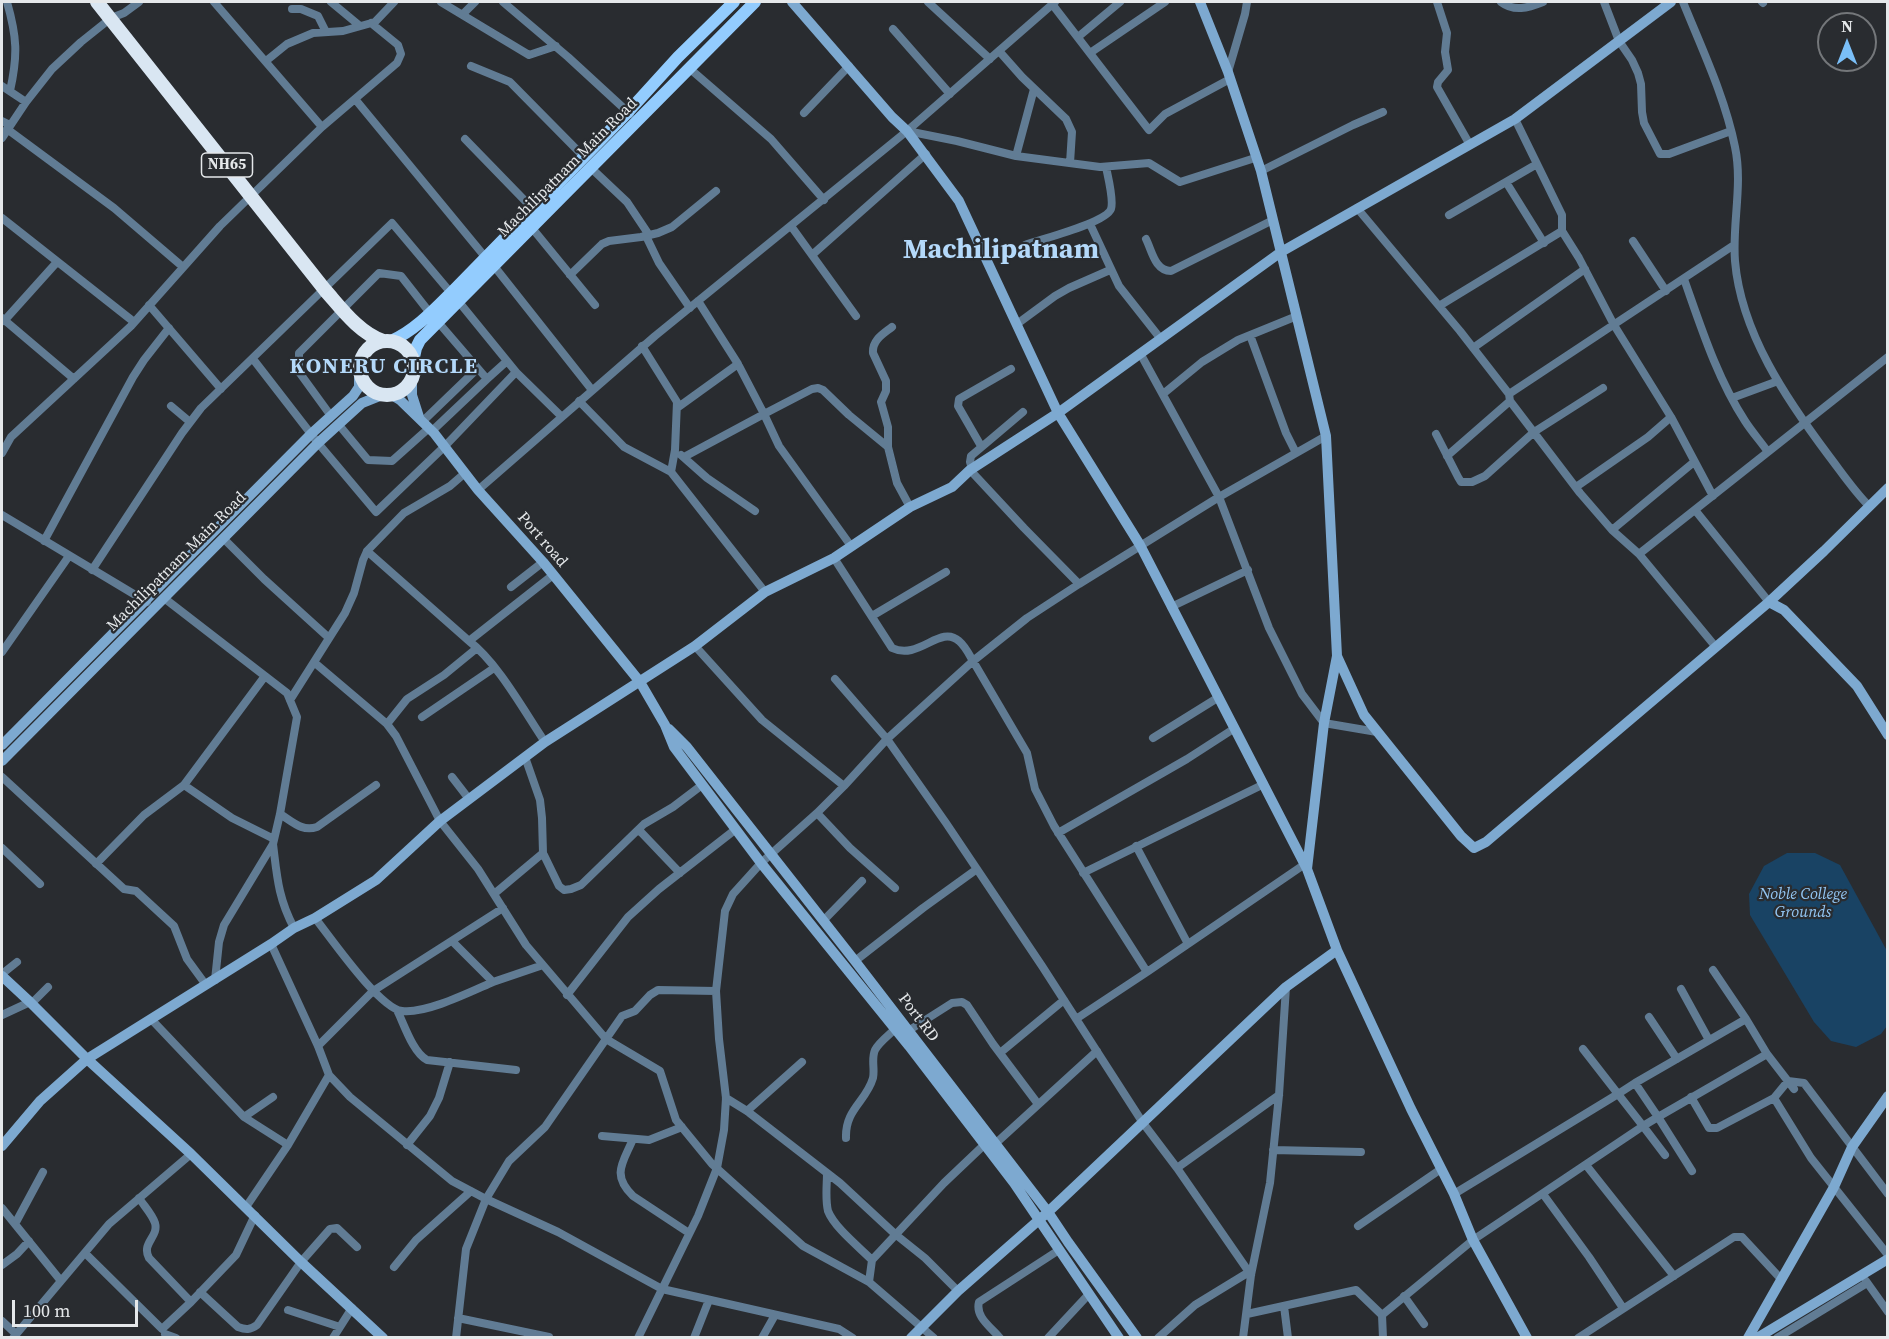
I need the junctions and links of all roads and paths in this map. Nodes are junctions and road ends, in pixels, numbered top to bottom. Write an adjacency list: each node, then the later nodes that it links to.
1 (7, 2): 45 (street)
2 (97, 2): 27 (highway, NH65)
3 (139, 2): 27 (street)
4 (214, 2): 38 (street)
5 (331, 2): 29 (street)
6 (394, 2): 28 (street)
7 (441, 2): 26 (street)
8 (474, 2): 26 (street)
9 (503, 2): 34 (street)
10 (734, 2): 49 (main road, Machilipatnam Main Road)
11 (755, 2): 41 (main road, Machilipatnam Main Road)
12 (792, 2): 40 (street)
13 (928, 2): 37 (street)
14 (1120, 2): 32 (street)
15 (1165, 2): 36 (street)
16 (1200, 2): 42 (street)
17 (1247, 2): 42 (street)
18 (1437, 2): 61 (street)
19 (1501, 2): 20 (street)
20 (1543, 2)
21 (1604, 2): 33 (street)
22 (1671, 2): 33 (street)
23 (1683, 2): 58 (street)
24 (1054, 3): 32 (street); 35 (street)
25 (292, 9): 31 (street)
26 (463, 14): 34 (street)
27 (111, 18): 48 (street); 73 (highway, NH65)
28 (371, 23): 29 (street); 47 (street)
29 (360, 26): 31 (street)
30 (893, 29): 46 (street)
31 (326, 32): 38 (street)
32 (1078, 37): 36 (street)
33 (1619, 40): 52 (street); 58 (street)
34 (556, 46): 49 (street)
35 (999, 51): 37 (street); 44 (street)
36 (1090, 53): 42 (street)
37 (990, 59): 46 (street)
38 (266, 61): 56 (street)
39 (471, 66): 64 (street)
40 (849, 66): 51 (street); 57 (street)
41 (689, 68): 54 (main road, Machilipatnam Main Road); 74 (street)
42 (1229, 75): 65 (street)
43 (2, 86): 45 (street)
44 (1034, 89): 63 (street); 66 (street)
45 (10, 91): 48 (street)
46 (950, 94): 57 (street)
47 (355, 99): 56 (street); 93 (street)
48 (26, 102): 55 (street)
49 (628, 112): 54 (street); 64 (main road, Machilipatnam Main Road)
50 (1383, 112): 70 (street)
51 (804, 113)
52 (1515, 119): 61 (street); 67 (street)
53 (2, 121): 55 (street)
54 (637, 121): 69 (main road, Machilipatnam Main Road)
55 (9, 127): 59 (street); 94 (street)
56 (322, 127): 73 (street)
57 (908, 131): 62 (street); 63 (street); 74 (street)
58 (1731, 131): 89 (street)
59 (2, 138)
60 (465, 139): 76 (street)
61 (1470, 145): 75 (street)
62 (926, 154): 91 (street); 113 (street)
63 (1016, 156): 66 (street)
64 (584, 157): 76 (main road, Machilipatnam Main Road)
65 (1255, 158): 68 (street); 70 (street)
66 (1070, 163): 68 (street)
67 (1537, 164): 71 (street); 83 (street)
68 (1106, 167): 80 (street)
69 (591, 168): 82 (main road, Machilipatnam Main Road); 84 (street)
70 (1261, 171): 79 (street)
71 (1506, 182): 77 (street); 87 (street)
72 (716, 191): 84 (street)
73 (251, 195): 94 (street); 99 (highway, NH65)
74 (824, 200): 81 (street)
75 (1358, 208): 90 (street); 105 (street)
76 (533, 209): 93 (main road, Machilipatnam Main Road)
77 (1449, 215)
78 (2, 218): 92 (street)
79 (1273, 220): 85 (street); 90 (street)
80 (1090, 224): 88 (street); 96 (street)
81 (791, 226): 91 (street); 102 (street)
82 (532, 228): 93 (main road, Machilipatnam Main Road); 97 (street)
83 (1562, 231): 87 (street); 95 (street)
84 (647, 236): 97 (street); 106 (street)
85 (1146, 239)
86 (1633, 241): 100 (street)
87 (1544, 243): 105 (street)
88 (1025, 244)
89 (1734, 245): 98 (street); 137 (street)
90 (1281, 252): 109 (street); 119 (street)
91 (812, 255): 108 (street)
92 (57, 262): 111 (street); 112 (street)
93 (490, 262): 101 (main road, Machilipatnam Main Road); 140 (street)
94 (183, 267): 103 (street)
95 (1585, 269): 114 (street); 122 (street)
96 (1110, 270): 113 (street); 119 (street)
97 (570, 275): 104 (street)
98 (1684, 279): 100 (street); 144 (street)
99 (325, 290): 101 (street); 107 (highway, NH65); 126 (street)
100 (1666, 291): 114 (street)
101 (455, 297): 110 (main road, Machilipatnam Main Road); 127 (street)
102 (698, 302): 106 (street); 129 (street)
103 (150, 305): 112 (street); 117 (street)
104 (594, 305)
105 (1439, 306): 122 (street)
106 (690, 308): 121 (street)
107 (342, 309): 110 (street); 115 (highway, NH65); 151 (street)
108 (856, 316)
109 (1297, 316): 118 (street); 160 (street)
110 (434, 318): 120 (main road, Machilipatnam Main Road); 128 (main road, Machilipatnam Main Road); 130 (street)
111 (3, 319): 134 (street)
112 (134, 322): 134 (street)
113 (1017, 324): 149 (street)
114 (1614, 325): 143 (street); 153 (street)
115 (359, 326): 120 (highway, NH65); 123 (highway)
116 (892, 327): 163 (street)
117 (169, 328): 139 (street); 187 (street)
118 (1250, 335): 141 (street); 168 (street)
119 (1160, 338): 124 (street)
120 (387, 341): 123 (highway); 128 (highway, NH65)
121 (642, 346): 140 (street); 147 (street)
122 (1473, 348): 143 (street)
123 (365, 351): 133 (highway)
124 (1140, 353): 141 (street); 149 (street)
125 (1887, 357): 155 (street)
126 (253, 359): 139 (street); 161 (street)
127 (507, 361): 132 (street); 136 (street)
128 (413, 362): 135 (highway)
129 (738, 364): 147 (street); 150 (street)
130 (477, 369): 136 (street); 157 (street)
131 (1011, 369): 164 (street)
132 (516, 372): 152 (street); 162 (street)
133 (359, 373): 142 (highway); 151 (street, Machilipatnam Main Road)
134 (74, 379): 165 (street)
135 (412, 379): 142 (highway); 157 (street, Port road)
136 (487, 379): 157 (street)
137 (1778, 381): 144 (street); 155 (street)
138 (1603, 388): 158 (street)
139 (221, 389): 154 (street)
140 (592, 390): 145 (street)
141 (1163, 394): 179 (street)
142 (387, 395): 156 (street, Machilipatnam Main Road); 157 (street, Port road)
143 (1509, 398): 158 (street); 169 (street)
144 (1732, 398): 167 (street)
145 (579, 401): 152 (street); 173 (street)
146 (171, 406): 154 (street)
147 (677, 408): 166 (street)
148 (1023, 412): 164 (street)
149 (1058, 413): 172 (street); 188 (street)
150 (764, 414): 163 (street); 170 (street); 189 (street)
151 (331, 416): 161 (street, Machilipatnam Main Road)
152 (561, 416): 177 (street)
153 (1671, 417): 171 (street); 175 (street)
154 (190, 422): 195 (street)
155 (1804, 423): 167 (street); 180 (street)
156 (339, 425): 157 (street); 161 (street, Machilipatnam Main Road)
157 (426, 425): 162 (street, Port road)
158 (1534, 432): 169 (street); 175 (street)
159 (1436, 435): 169 (street)
160 (1326, 436): 168 (street); 213 (street)
161 (314, 439): 162 (street); 186 (street, Machilipatnam Main Road); 204 (street, Machilipatnam Main Road)
162 (445, 446): 174 (street, Port road)
163 (888, 447): 181 (street)
164 (981, 447): 172 (street)
165 (2, 450)
166 (675, 450): 170 (street); 173 (street)
167 (1768, 452): 178 (street)
168 (1296, 453): 179 (street)
169 (1447, 456)
170 (684, 457): 183 (street)
171 (1694, 462): 178 (street); 185 (street)
172 (971, 470): 181 (street); 199 (street)
173 (671, 472): 201 (street)
174 (465, 473): 177 (street, Port road); 190 (street)
175 (1576, 487): 185 (street)
176 (1887, 488): 180 (street)
177 (478, 490): 194 (street, Port road)
178 (1713, 496): 182 (street)
179 (1219, 497): 188 (street); 196 (street)
180 (1863, 500): 203 (street)
181 (910, 507): 189 (street)
182 (1695, 510): 191 (street); 203 (street)
183 (755, 512)
184 (2, 515): 187 (street)
185 (1612, 530): 191 (street)
186 (224, 538): 202 (street, Machilipatnam Main Road); 207 (street)
187 (44, 542): 192 (street)
188 (1140, 545): 199 (street); 205 (street)
189 (851, 546): 193 (street)
190 (367, 551): 207 (street); 208 (street)
191 (1639, 554): 210 (street)
192 (69, 556): 195 (street); 212 (street)
193 (834, 558): 201 (street); 206 (street)
194 (543, 562): 198 (street, Port road); 200 (street)
195 (92, 570): 204 (street)
196 (1248, 570): 205 (street); 223 (street)
197 (946, 572): 206 (street)
198 (553, 575): 208 (street); 219 (street, Port road)
199 (1079, 584): 214 (street)
200 (512, 587)
201 (765, 592): 209 (street)
202 (164, 598): 204 (street, Machilipatnam Main Road); 217 (street)
203 (1769, 602): 210 (street); 228 (street)
204 (150, 604): 232 (street, Machilipatnam Main Road); 234 (street, Machilipatnam Main Road)
205 (1172, 607): 220 (street)
206 (872, 616): 214 (street)
207 (329, 638): 215 (street)
208 (469, 641): 211 (street)
209 (695, 646): 219 (street); 241 (street)
210 (1715, 646): 227 (street)
211 (477, 648): 216 (street); 224 (street)
212 (2, 652)
213 (1337, 656): 223 (street); 227 (street)
214 (973, 661): 230 (street); 248 (street)
215 (315, 663): 221 (street); 224 (street)
216 (494, 668): 222 (street); 231 (street)
217 (265, 676): 221 (street); 237 (street)
218 (836, 679): 230 (street)
219 (640, 682): 225 (street, Port road); 231 (street)
220 (1219, 697): 226 (street); 229 (street)
221 (290, 700): 244 (street)
222 (422, 717)
223 (1324, 723): 227 (street); 256 (street)
224 (387, 724): 245 (street)
225 (665, 724): 240 (street); 253 (street, Port RD)
226 (1235, 728): 238 (street); 248 (street)
227 (1377, 732)
228 (1887, 735)
229 (1153, 738)
230 (887, 739): 241 (street); 257 (street)
231 (545, 742): 233 (street)
232 (2, 745)
233 (525, 757): 242 (street); 252 (street)
234 (2, 761)
235 (2, 777): 255 (street)
236 (452, 777): 242 (street)
237 (184, 784): 249 (street); 255 (street)
238 (1264, 784): 250 (street); 256 (street)
239 (376, 785): 244 (street)
240 (702, 785): 246 (street); 247 (street)
241 (844, 786): 243 (street)
242 (469, 799): 245 (street)
243 (818, 813): 253 (street); 262 (street)
244 (280, 814): 249 (street)
245 (440, 820): 263 (street); 265 (street)
246 (736, 829): 254 (street); 258 (street)
247 (639, 830): 252 (street); 258 (street)
248 (1058, 834): 259 (street)
249 (273, 842): 267 (street); 278 (street)
250 (1136, 846): 259 (street); 270 (street)
251 (2, 848): 261 (street)
252 (543, 853): 263 (street)
253 (771, 855): 254 (street); 266 (street, Port RD)
254 (761, 863): 284 (street); 294 (street)
255 (96, 864): 278 (street)
256 (1306, 866): 270 (street); 271 (street)
257 (977, 869): 272 (street); 286 (street)
258 (680, 873): 285 (street)
259 (1083, 873): 276 (street)
260 (862, 881): 266 (street)
261 (40, 884)
262 (895, 888)
263 (494, 894): 264 (street)
264 (503, 908): 268 (street); 274 (street)
265 (315, 918): 267 (street); 283 (street)
266 (823, 921): 272 (street, Port RD)
267 (294, 928): 269 (street)
268 (452, 941): 279 (street); 283 (street)
269 (271, 944): 278 (street); 298 (street)
270 (1188, 944): 276 (street)
271 (1337, 950): 281 (street); 341 (street)
272 (855, 961): 295 (street, Port RD)
273 (17, 962): 277 (street)
274 (543, 965): 279 (street); 285 (street)
275 (1713, 970): 293 (street)
276 (1148, 972): 292 (street)
277 (2, 975): 287 (street)
278 (211, 982): 291 (street)
279 (493, 982): 288 (street)
280 (48, 987): 287 (street)
281 (1286, 987): 313 (street); 323 (street)
282 (1681, 989): 297 (street)
283 (373, 991): 288 (street); 298 (street)
284 (716, 991): 296 (street); 316 (street)
285 (567, 995): 296 (street)
286 (1064, 1000): 292 (street); 301 (street)
287 (31, 1002): 289 (street); 303 (street)
288 (397, 1010): 305 (street)
289 (2, 1015)
290 (1649, 1017): 304 (street)
291 (151, 1019): 303 (street); 321 (street)
292 (1076, 1019): 300 (street)
293 (1746, 1019): 297 (street); 302 (street)
294 (895, 1029): 327 (street); 329 (street)
295 (908, 1031): 301 (street); 329 (street, Port RD)
296 (606, 1039): 325 (street); 351 (street)
297 (1709, 1040): 304 (street)
298 (318, 1046): 308 (street)
299 (1583, 1049): 312 (street)
300 (1097, 1051): 319 (street); 323 (street)
301 (1000, 1053): 319 (street)
302 (1767, 1054): 309 (street); 315 (street)
303 (87, 1059): 332 (street); 336 (street)
304 (1677, 1059): 310 (street)
305 (450, 1062): 307 (street); 331 (street)
306 (802, 1062): 320 (street)
307 (516, 1070)
308 (329, 1075): 330 (street); 331 (street)
309 (1788, 1081): 311 (street); 317 (street); 333 (street)
310 (1635, 1083): 312 (street); 322 (street)
311 (1794, 1089)
312 (1618, 1094): 324 (street); 347 (street)
313 (1279, 1095): 334 (street); 340 (street)
314 (273, 1097): 321 (street)
315 (1691, 1097): 317 (street); 322 (street)
316 (726, 1098): 320 (street); 339 (street)
317 (1773, 1098): 345 (street)
318 (1886, 1102): 333 (street)
319 (1038, 1104): 329 (street)
320 (747, 1111): 344 (street)
321 (244, 1117): 330 (street)
322 (1658, 1118): 324 (street); 342 (street)
323 (1143, 1123): 340 (street); 355 (street)
324 (1643, 1126): 337 (street); 338 (street)
325 (682, 1127): 328 (street); 339 (street)
326 (602, 1136): 328 (street)
327 (846, 1138)
328 (633, 1139): 358 (street)
329 (990, 1144): 355 (street); 359 (street)
330 (288, 1145): 352 (street)
331 (407, 1145): 346 (street)
332 (2, 1146)
333 (1852, 1148): 345 (street); 349 (street)
334 (1273, 1150): 335 (street); 370 (street)
335 (1361, 1152)
336 (191, 1154): 350 (street); 352 (street)
337 (1665, 1155)
338 (1586, 1165): 348 (street); 371 (street)
339 (717, 1167): 358 (street); 375 (street)
340 (1177, 1168): 370 (street)
341 (1441, 1169): 347 (street); 357 (street)
342 (1692, 1171)
343 (43, 1172): 356 (street)
344 (827, 1173): 359 (street); 366 (street)
345 (1834, 1187): 365 (street); 372 (street)
346 (471, 1191): 351 (street); 369 (street)
347 (1454, 1194): 360 (street)
348 (1543, 1194): 360 (street); 385 (street)
349 (1887, 1194)
350 (139, 1198): 364 (street); 382 (street)
351 (486, 1199): 376 (street); 391 (street)
352 (246, 1207): 354 (street)
353 (2, 1208): 356 (street)
354 (255, 1215): 367 (street); 378 (street)
355 (1044, 1216): 363 (street); 377 (street); 412 (street)
356 (15, 1224): 361 (street)
357 (1358, 1226)
358 (689, 1233): 376 (street)
359 (894, 1234): 366 (street); 377 (street)
360 (1473, 1240): 380 (street); 417 (street)
361 (29, 1241): 368 (street); 374 (street)
362 (357, 1247): 367 (street)
363 (1059, 1250): 379 (street); 409 (street)
364 (85, 1253): 374 (street); 396 (street)
365 (1887, 1257): 373 (street)
366 (872, 1260): 375 (street)
367 (301, 1262): 378 (street); 384 (street)
368 (2, 1265)
369 (394, 1267)
370 (1250, 1274): 388 (street); 413 (street)
371 (1674, 1276): 372 (street); 385 (street)
372 (1781, 1279): 419 (street)
373 (1864, 1279): 386 (street); 420 (street); 421 (street)
374 (61, 1281): 397 (street)
375 (869, 1282): 394 (street)
376 (662, 1289): 381 (street); 403 (street)
377 (958, 1291): 394 (street)
378 (200, 1292): 382 (street)
379 (1089, 1294): 410 (street); 411 (street)
380 (1404, 1296): 390 (street); 393 (street)
381 (709, 1300): 389 (street); 404 (street)
382 (191, 1302): 396 (street)
383 (1284, 1306): 388 (street); 390 (street); 415 (street)
384 (352, 1308): 395 (street); 401 (street)
385 (1623, 1308): 418 (street)
386 (1886, 1309)
387 (288, 1310): 395 (street)
388 (1247, 1314): 414 (street)
389 (775, 1315): 405 (street); 406 (street)
390 (1382, 1315): 416 (street)
391 (458, 1318): 398 (street); 402 (street)
392 (2, 1321): 397 (street)
393 (1424, 1324)
394 (922, 1326): 407 (street); 408 (street)
395 (340, 1327): 400 (street)
396 (164, 1333): 399 (street)
397 (15, 1336)
398 (549, 1337)
399 (176, 1338)
400 (333, 1338)
401 (383, 1338)
402 (456, 1338)
403 (638, 1338)
404 (694, 1338)
405 (762, 1338)
406 (853, 1338)
407 (911, 1338)
408 (934, 1338)
409 (1000, 1338)
410 (1048, 1338)
411 (1119, 1338)
412 (1137, 1338)
413 (1158, 1338)
414 (1243, 1338)
415 (1288, 1338)
416 (1383, 1338)
417 (1527, 1338)
418 (1578, 1338)
419 (1748, 1338)
420 (1758, 1338)
421 (1777, 1338)

